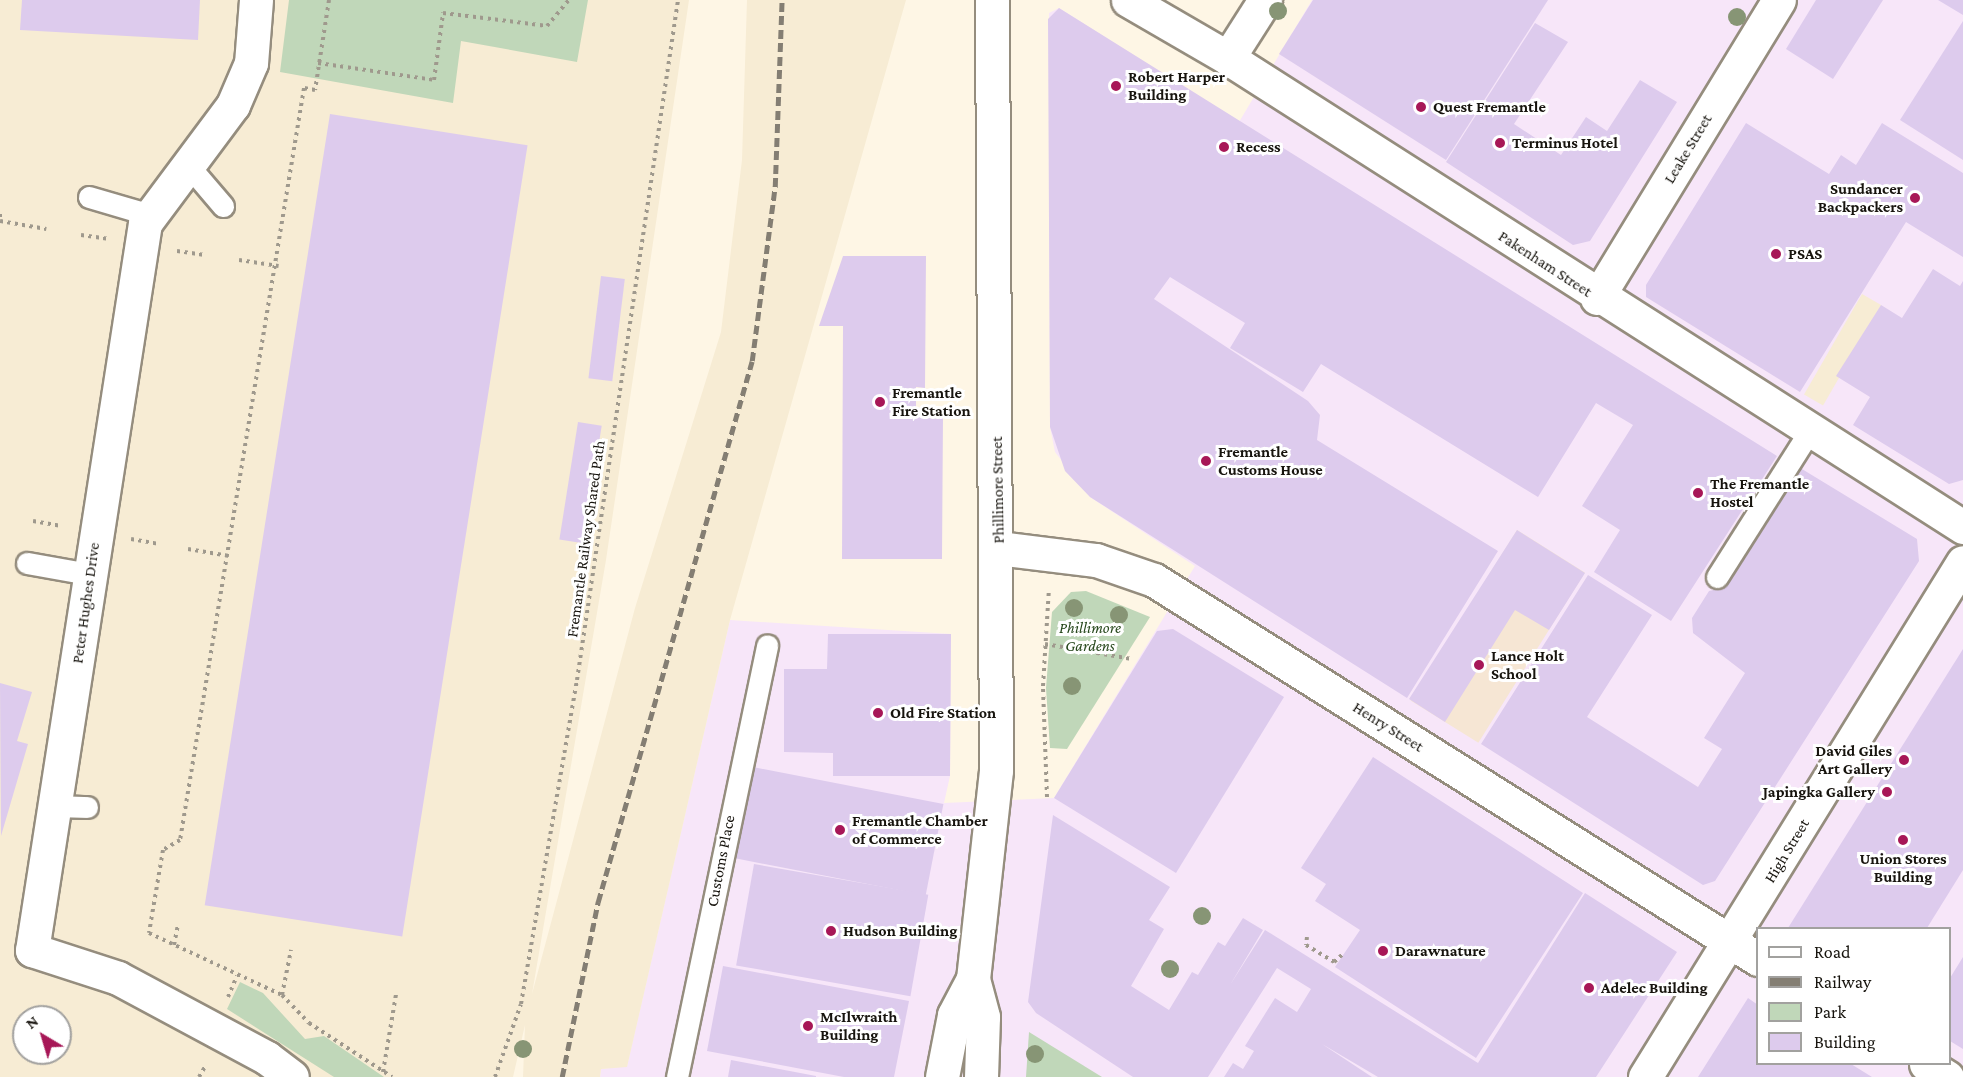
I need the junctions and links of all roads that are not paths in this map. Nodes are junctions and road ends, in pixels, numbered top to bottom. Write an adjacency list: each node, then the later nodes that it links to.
1 (256, 0): 7 (street)
2 (992, 0): 14 (street, Phillimore Street)
3 (1128, 0): 6 (street, Pakenham Street)
4 (1265, 0): 6 (street)
5 (1779, 0): 11 (street, Leake Street)
6 (1228, 58): 11 (street, Pakenham Street)
7 (188, 165): 9 (lane); 10 (street)
8 (89, 197): 10 (lane)
9 (223, 206)
10 (147, 214): 17 (street, Peter Hughes Drive)
11 (1597, 298): 12 (street, Pakenham Street)
12 (1809, 432): 13 (street, Pakenham Street); 18 (lane)
13 (1963, 527)
14 (998, 548): 22 (street, Henry Street); 23 (street, Phillimore Street)
15 (1963, 562): 20 (street, High Street)
16 (27, 563): 17 (lane)
17 (89, 574): 25 (street, Peter Hughes Drive)
18 (1717, 578)
19 (767, 645): 26 (lane, Customs Place)
20 (1758, 927)
21 (1756, 930): 22 (street, High Street)
22 (1744, 951): 29 (street, High Street)
23 (973, 979): 27 (street, Phillimore Street); 28 (street, Phillimore Street)
24 (1928, 1065): 30 (street)
25 (272, 1071)
26 (677, 1077)
27 (942, 1077)
28 (981, 1077)
29 (1646, 1077)
30 (1947, 1077)

